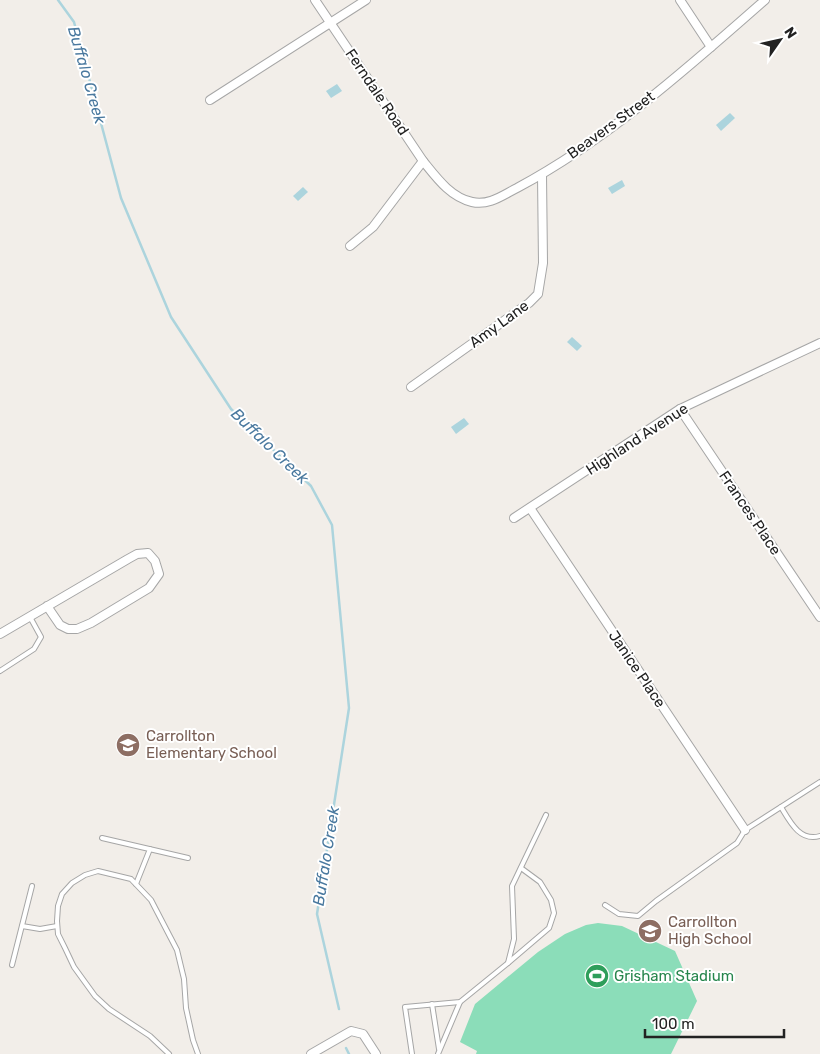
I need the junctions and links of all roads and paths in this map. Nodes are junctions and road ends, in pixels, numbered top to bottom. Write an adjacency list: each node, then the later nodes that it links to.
1 (315, 0): 5 (street, Ferndale Road)
2 (366, 0): 5 (street)
3 (680, 0): 6 (street)
4 (765, 0): 6 (street, Beavers Street)
5 (330, 22): 7 (street); 8 (street, Ferndale Road)
6 (711, 47): 9 (street, Beavers Street)
7 (210, 100)
8 (423, 161): 10 (street, Ferndale Road); 11 (street)
9 (542, 175): 10 (street, Beavers Street); 13 (street, Amy Lane)
10 (440, 183)
11 (350, 246)
12 (820, 343): 14 (street, Highland Avenue)
13 (411, 388)
14 (680, 409): 15 (street, Highland Avenue); 19 (street, Frances Place)
15 (530, 508): 16 (street, Highland Avenue); 25 (street, Janice Place)
16 (514, 518)
17 (48, 606): 17 (street); 18 (street)
18 (30, 616): 20 (street); 21 (lane)
19 (820, 617)
20 (0, 634)
21 (0, 670)
22 (820, 782): 23 (lane)
23 (781, 807): 25 (lane); 26 (lane)
24 (546, 815): 30 (lane)
25 (745, 830): 33 (lane)
26 (820, 836)
27 (102, 838): 28 (lane)
28 (150, 849): 29 (lane); 31 (lane)
29 (188, 858)
30 (521, 868): 36 (lane); 36 (lane)
31 (136, 884): 35 (lane); 42 (lane)
32 (32, 886): 34 (lane)
33 (605, 905)
34 (22, 926): 35 (lane); 37 (lane)
35 (57, 926): 41 (lane)
36 (508, 963): 38 (lane)
37 (12, 965)
38 (460, 1002): 39 (lane); 40 (lane)
39 (432, 1004): 40 (lane); 45 (lane)
40 (439, 1052)
41 (169, 1054)
42 (198, 1054)
43 (312, 1054): 44 (street)
44 (376, 1054)
45 (412, 1054)

